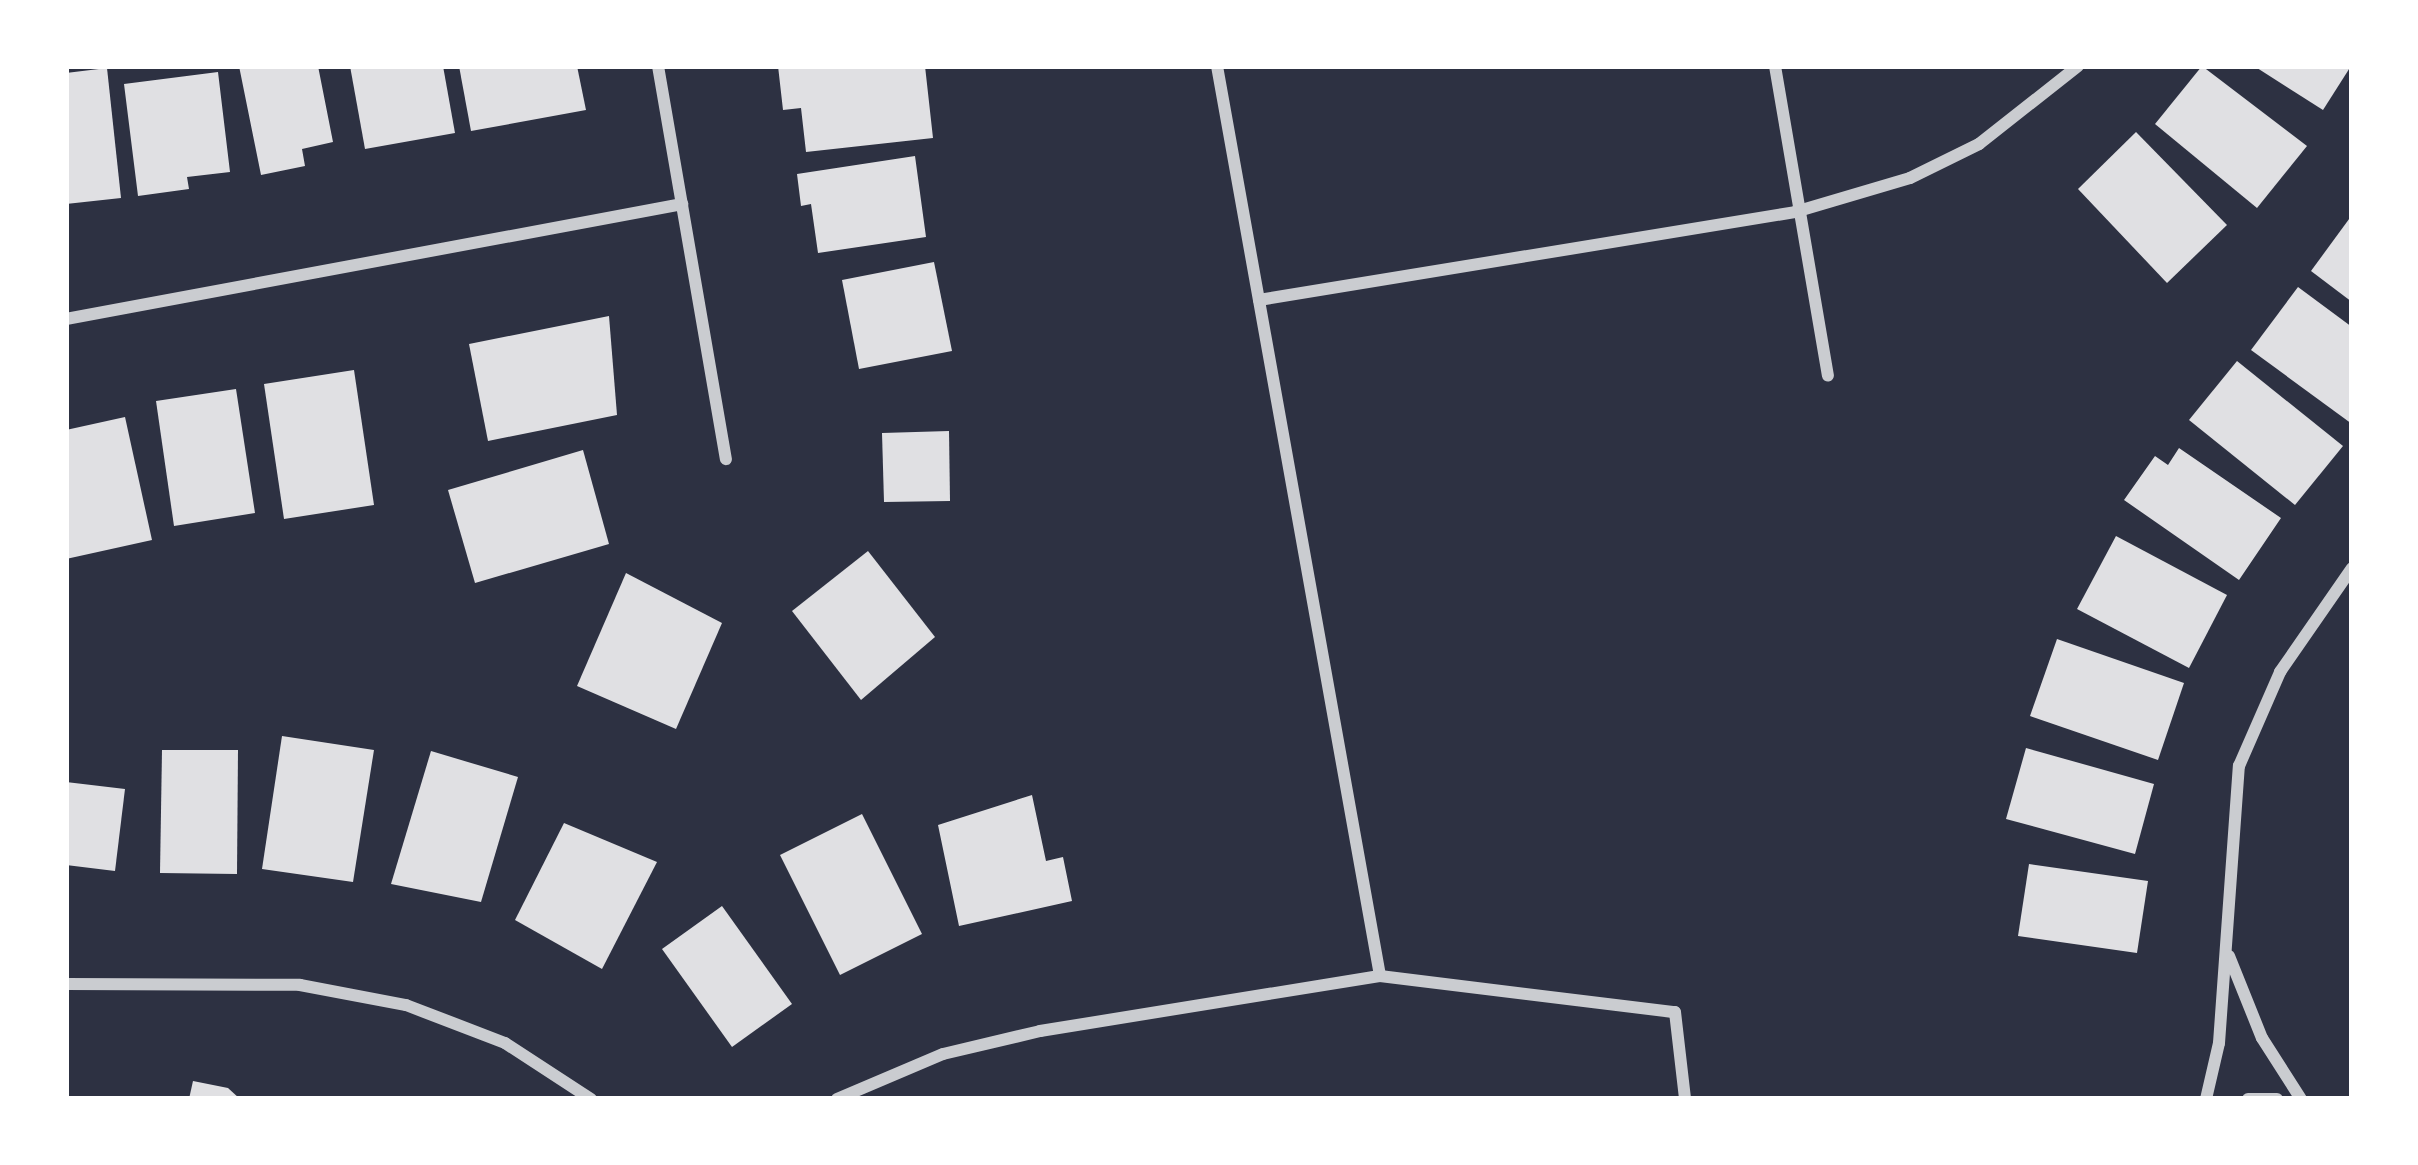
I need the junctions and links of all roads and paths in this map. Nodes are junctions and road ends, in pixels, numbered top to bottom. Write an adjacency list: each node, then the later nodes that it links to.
1 (658, 66): 5 (street)
2 (1217, 66): 7 (street)
3 (1775, 66): 6 (street)
4 (2078, 66): 6 (street)
5 (682, 204): 8 (street); 10 (street)
6 (1795, 212): 7 (street); 9 (street)
7 (1259, 300): 13 (street)
8 (66, 319)
9 (1828, 376)
10 (725, 459)
11 (2352, 568): 12 (street)
12 (2228, 952): 18 (street); 21 (street)
13 (1380, 976): 16 (street); 17 (street)
14 (66, 984): 15 (street)
15 (591, 1099)
16 (837, 1099)
17 (1685, 1099)
18 (2206, 1099)
19 (2248, 1099): 20 (street)
20 (2277, 1099)
21 (2301, 1099)

